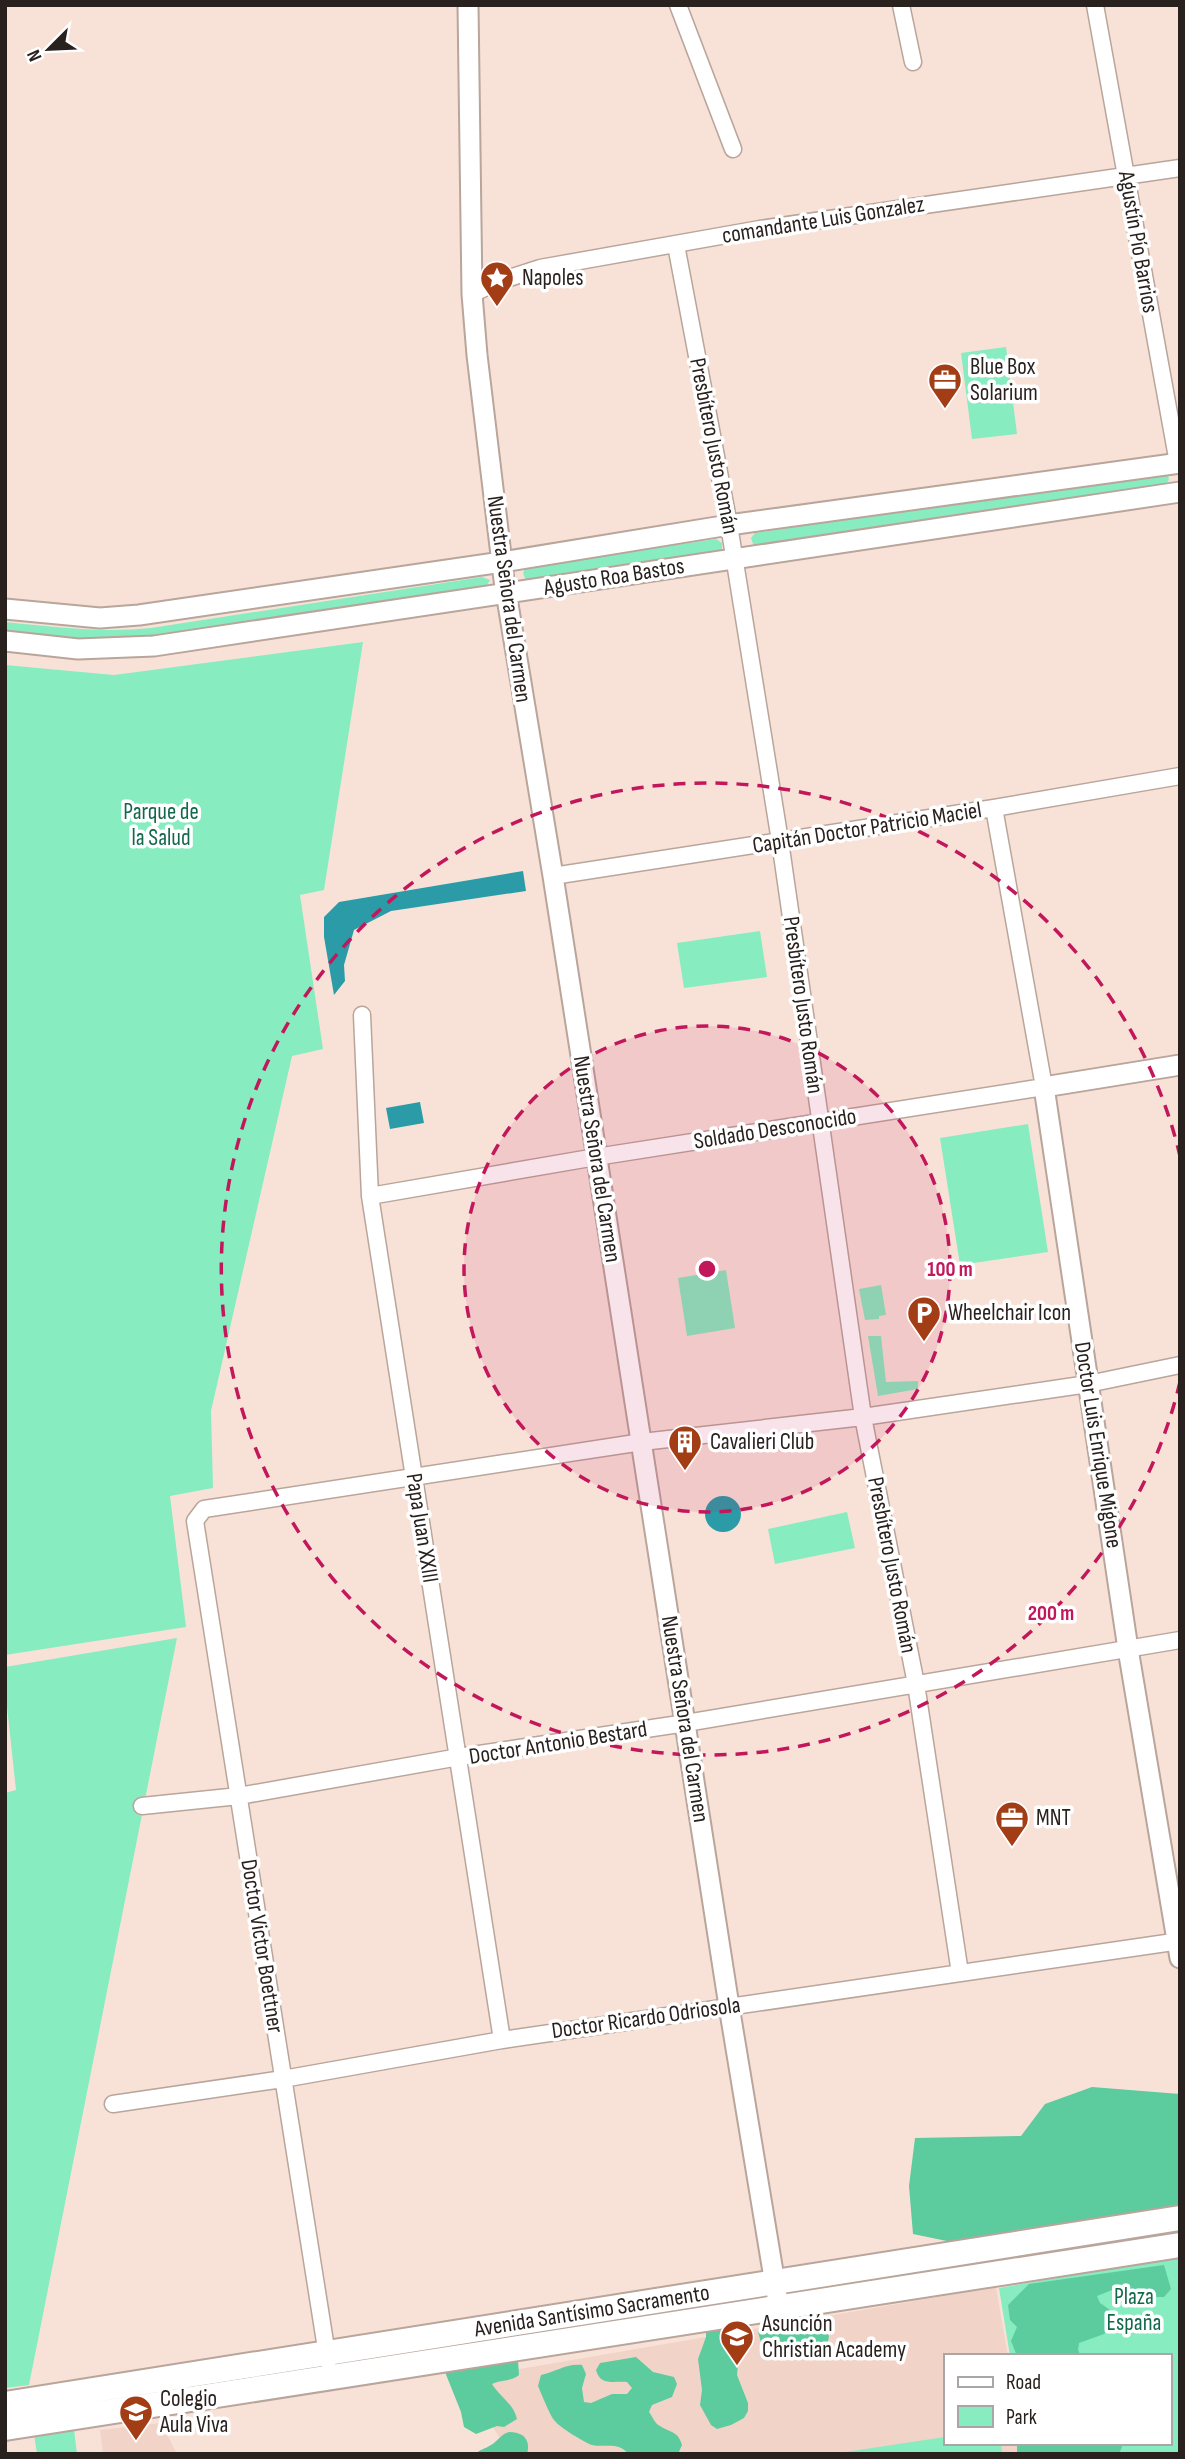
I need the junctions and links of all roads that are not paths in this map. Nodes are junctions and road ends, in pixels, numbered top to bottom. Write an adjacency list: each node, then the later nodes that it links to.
1 (468, 5): 10 (street, Nuestra Señora del Carmen)
2 (678, 5): 6 (street)
3 (901, 5): 5 (street)
4 (1096, 5): 8 (street, Agustín Pío Barrios)
5 (913, 62)
6 (733, 149)
7 (1180, 168): 8 (street, comandante Luis Gonzalez)
8 (1125, 174): 9 (street, comandante Luis Gonzalez); 11 (street, Agustín Pío Barrios)
9 (676, 245): 10 (street, comandante Luis Gonzalez); 13 (street, Presbítero Justo Román)
10 (472, 294): 15 (street, Nuestra Señora del Carmen)
11 (1179, 468): 13 (street, Agusto Roa Bastos)
12 (1180, 492): 14 (street, Agusto Roa Bastos)
13 (729, 525): 14 (street, Presbítero Justo Román); 15 (street, Agusto Roa Bastos)
14 (734, 558): 16 (street, Agusto Roa Bastos); 21 (street, Presbítero Justo Román)
15 (502, 562): 16 (street, Nuestra Señora del Carmen); 17 (street, Agusto Roa Bastos)
16 (506, 595): 18 (street, Agusto Roa Bastos); 22 (street, Nuestra Señora del Carmen)
17 (5, 609)
18 (5, 641)
19 (1180, 776): 20 (street, Capitán Doctor Patricio Maciel)
20 (994, 808): 21 (street, Capitán Doctor Patricio Maciel); 25 (street, Doctor Luis Enrique Migone)
21 (780, 841): 22 (street, Capitán Doctor Patricio Maciel); 26 (street, Presbítero Justo Román)
22 (553, 876): 27 (street, Nuestra Señora del Carmen)
23 (362, 1015): 28 (street, Papa Juan XXIII)
24 (1180, 1066): 25 (street, Soldado Desconocido)
25 (1044, 1087): 26 (street, Soldado Desconocido); 30 (street, Doctor Luis Enrique Migone)
26 (819, 1122): 27 (street, Soldado Desconocido); 31 (street, Presbítero Justo Román)
27 (596, 1157): 28 (street, Soldado Desconocido); 32 (street, Nuestra Señora del Carmen)
28 (370, 1196): 33 (street, Papa Juan XXIII)
29 (1180, 1365): 30 (street)
30 (1088, 1384): 31 (street); 35 (street, Doctor Luis Enrique Migone)
31 (863, 1417): 32 (street); 36 (street, Presbítero Justo Román)
32 (642, 1442): 33 (street); 37 (street, Nuestra Señora del Carmen)
33 (415, 1478): 38 (street, Papa Juan XXIII); 39 (street, Doctor Victor Boettner)
34 (1180, 1640): 35 (street, Doctor Antonio Bestard)
35 (1128, 1649): 36 (street, Doctor Antonio Bestard); 41 (street, Doctor Luis Enrique Migone)
36 (916, 1684): 37 (street, Doctor Antonio Bestard); 42 (street, Presbítero Justo Román)
37 (686, 1723): 38 (street, Doctor Antonio Bestard); 43 (street, Nuestra Señora del Carmen)
38 (459, 1758): 39 (street, Doctor Antonio Bestard); 44 (street, Papa Juan XXIII)
39 (239, 1796): 40 (street, Doctor Antonio Bestard); 45 (street, Doctor Victor Boettner)
40 (142, 1806)
41 (1179, 1947): 42 (street, Doctor Ricardo Odriosola)
42 (960, 1973): 43 (street, Doctor Ricardo Odriosola)
43 (729, 2006): 44 (street, Doctor Ricardo Odriosola); 49 (street, Nuestra Señora del Carmen)
44 (502, 2040): 45 (street, Doctor Ricardo Odriosola)
45 (283, 2079): 46 (street, Doctor Ricardo Odriosola); 53 (street, Doctor Victor Boettner)
46 (113, 2104)
47 (1178, 2224): 49 (main road, Avenida Santísimo Sacramento)
48 (1180, 2245): 50 (main road, Avenida Santísimo Sacramento)
49 (775, 2282): 50 (street, Nuestra Señora del Carmen); 51 (main road, Avenida Santísimo Sacramento)
50 (779, 2307): 52 (main road, Avenida Santísimo Sacramento)
51 (466, 2331): 52 (main road); 53 (main road, Avenida Santísimo Sacramento)
52 (469, 2356): 53 (main road, Avenida Santísimo Sacramento)
53 (328, 2365): 54 (main road, Avenida Santísimo Sacramento)
54 (226, 2382): 55 (main road, Avenida Santísimo Sacramento); 56 (main road, Avenida Santísimo Sacramento)
55 (5, 2404)
56 (5, 2428)

